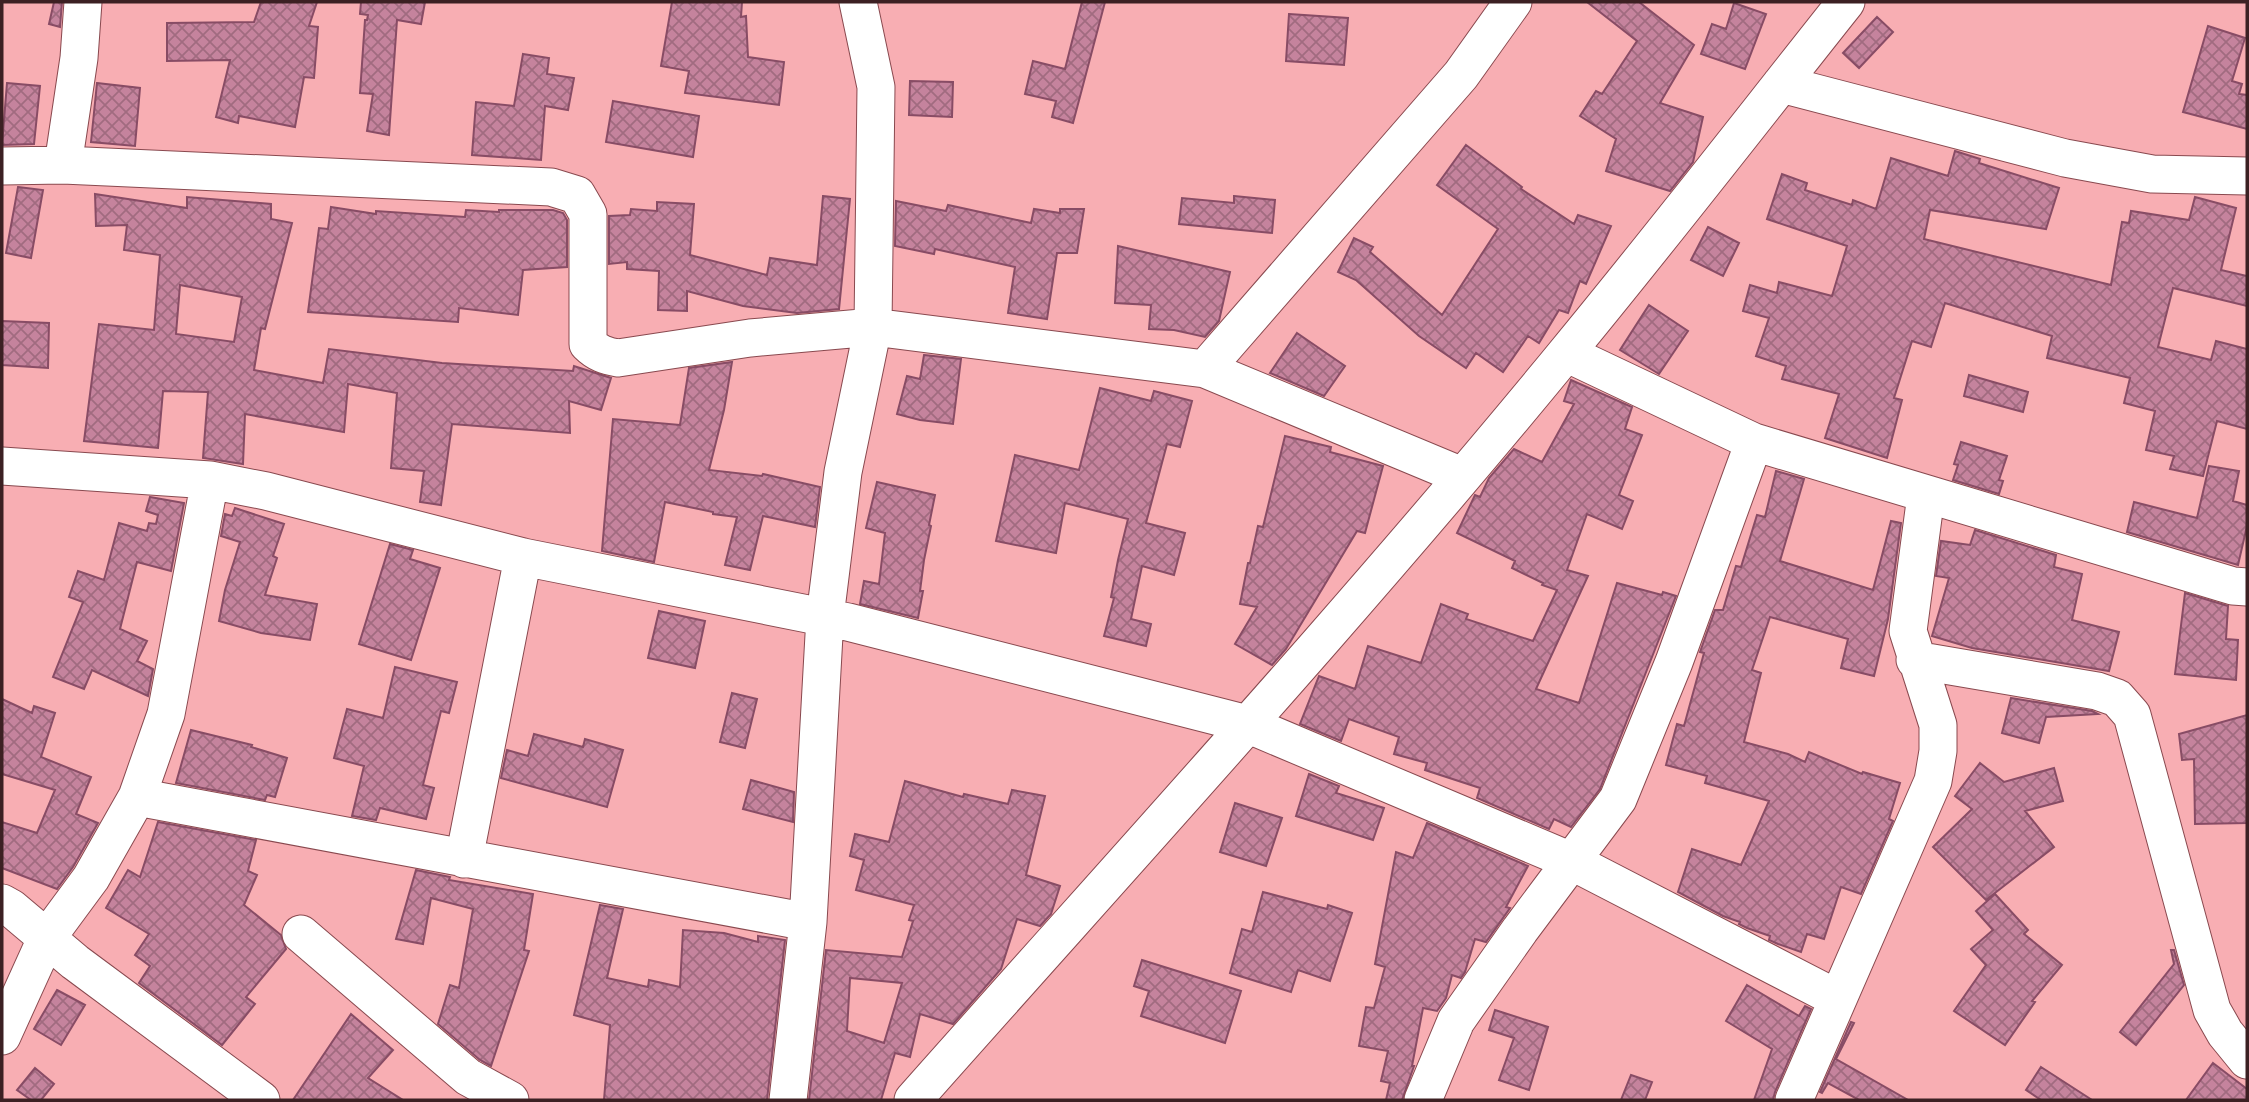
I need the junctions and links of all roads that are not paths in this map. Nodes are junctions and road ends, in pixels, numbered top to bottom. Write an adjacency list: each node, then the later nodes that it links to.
1 (83, 2): 7 (street)
2 (859, 2): 9 (street)
3 (1513, 2): 11 (street)
4 (1846, 2): 5 (street)
5 (1781, 84): 8 (street); 10 (street)
6 (2, 166): 7 (street)
7 (63, 166): 9 (street)
8 (2247, 176)
9 (873, 327): 11 (street); 19 (street)
10 (1566, 353): 12 (street); 14 (street)
11 (1205, 369): 14 (street)
12 (1754, 442): 16 (street); 24 (street)
13 (2, 466): 15 (street)
14 (1462, 476): 21 (street)
15 (210, 480): 17 (street); 22 (street)
16 (1926, 495): 18 (street); 20 (street)
17 (523, 557): 19 (street); 23 (street)
18 (2247, 587)
19 (825, 617): 21 (street); 26 (street)
20 (1916, 660): 29 (street); 31 (street)
21 (1247, 724): 24 (street); 35 (street)
22 (137, 797): 23 (street); 28 (street)
23 (464, 859): 26 (street)
24 (1571, 862): 29 (street); 36 (street)
25 (2, 903): 28 (street)
26 (808, 922): 34 (street)
27 (302, 933): 33 (street)
28 (46, 939): 30 (street); 32 (street)
29 (1838, 999): 37 (street)
30 (2, 1036)
31 (2247, 1059)
32 (261, 1100)
33 (510, 1100)
34 (788, 1100)
35 (913, 1100)
36 (1423, 1100)
37 (1794, 1100)

